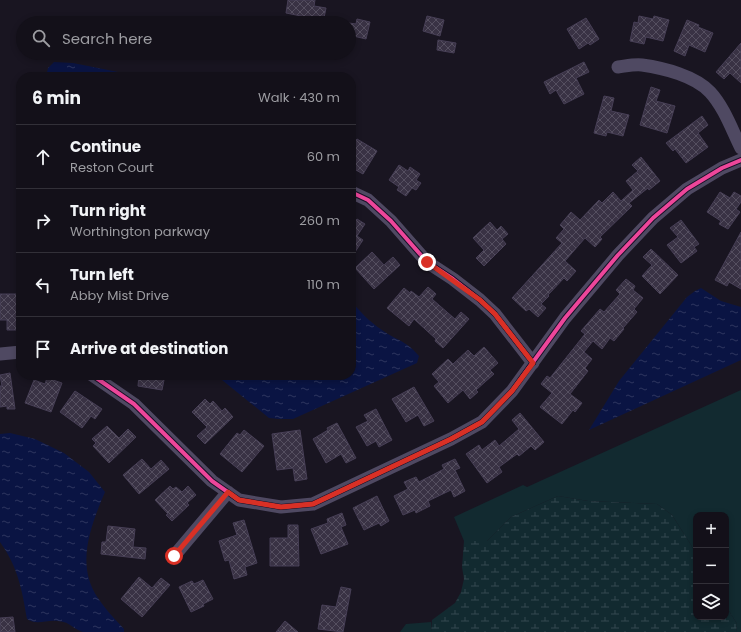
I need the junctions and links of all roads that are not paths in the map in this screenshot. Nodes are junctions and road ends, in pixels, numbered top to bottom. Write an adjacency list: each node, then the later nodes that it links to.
1 (618, 67): 2 (street)
2 (741, 148)
3 (741, 160): 7 (street)
4 (356, 194): 7 (street)
5 (16, 352): 6 (street)
6 (0, 354)
7 (533, 363): 9 (street)
8 (108, 380): 9 (street)
9 (228, 492): 10 (street)
10 (174, 556)

